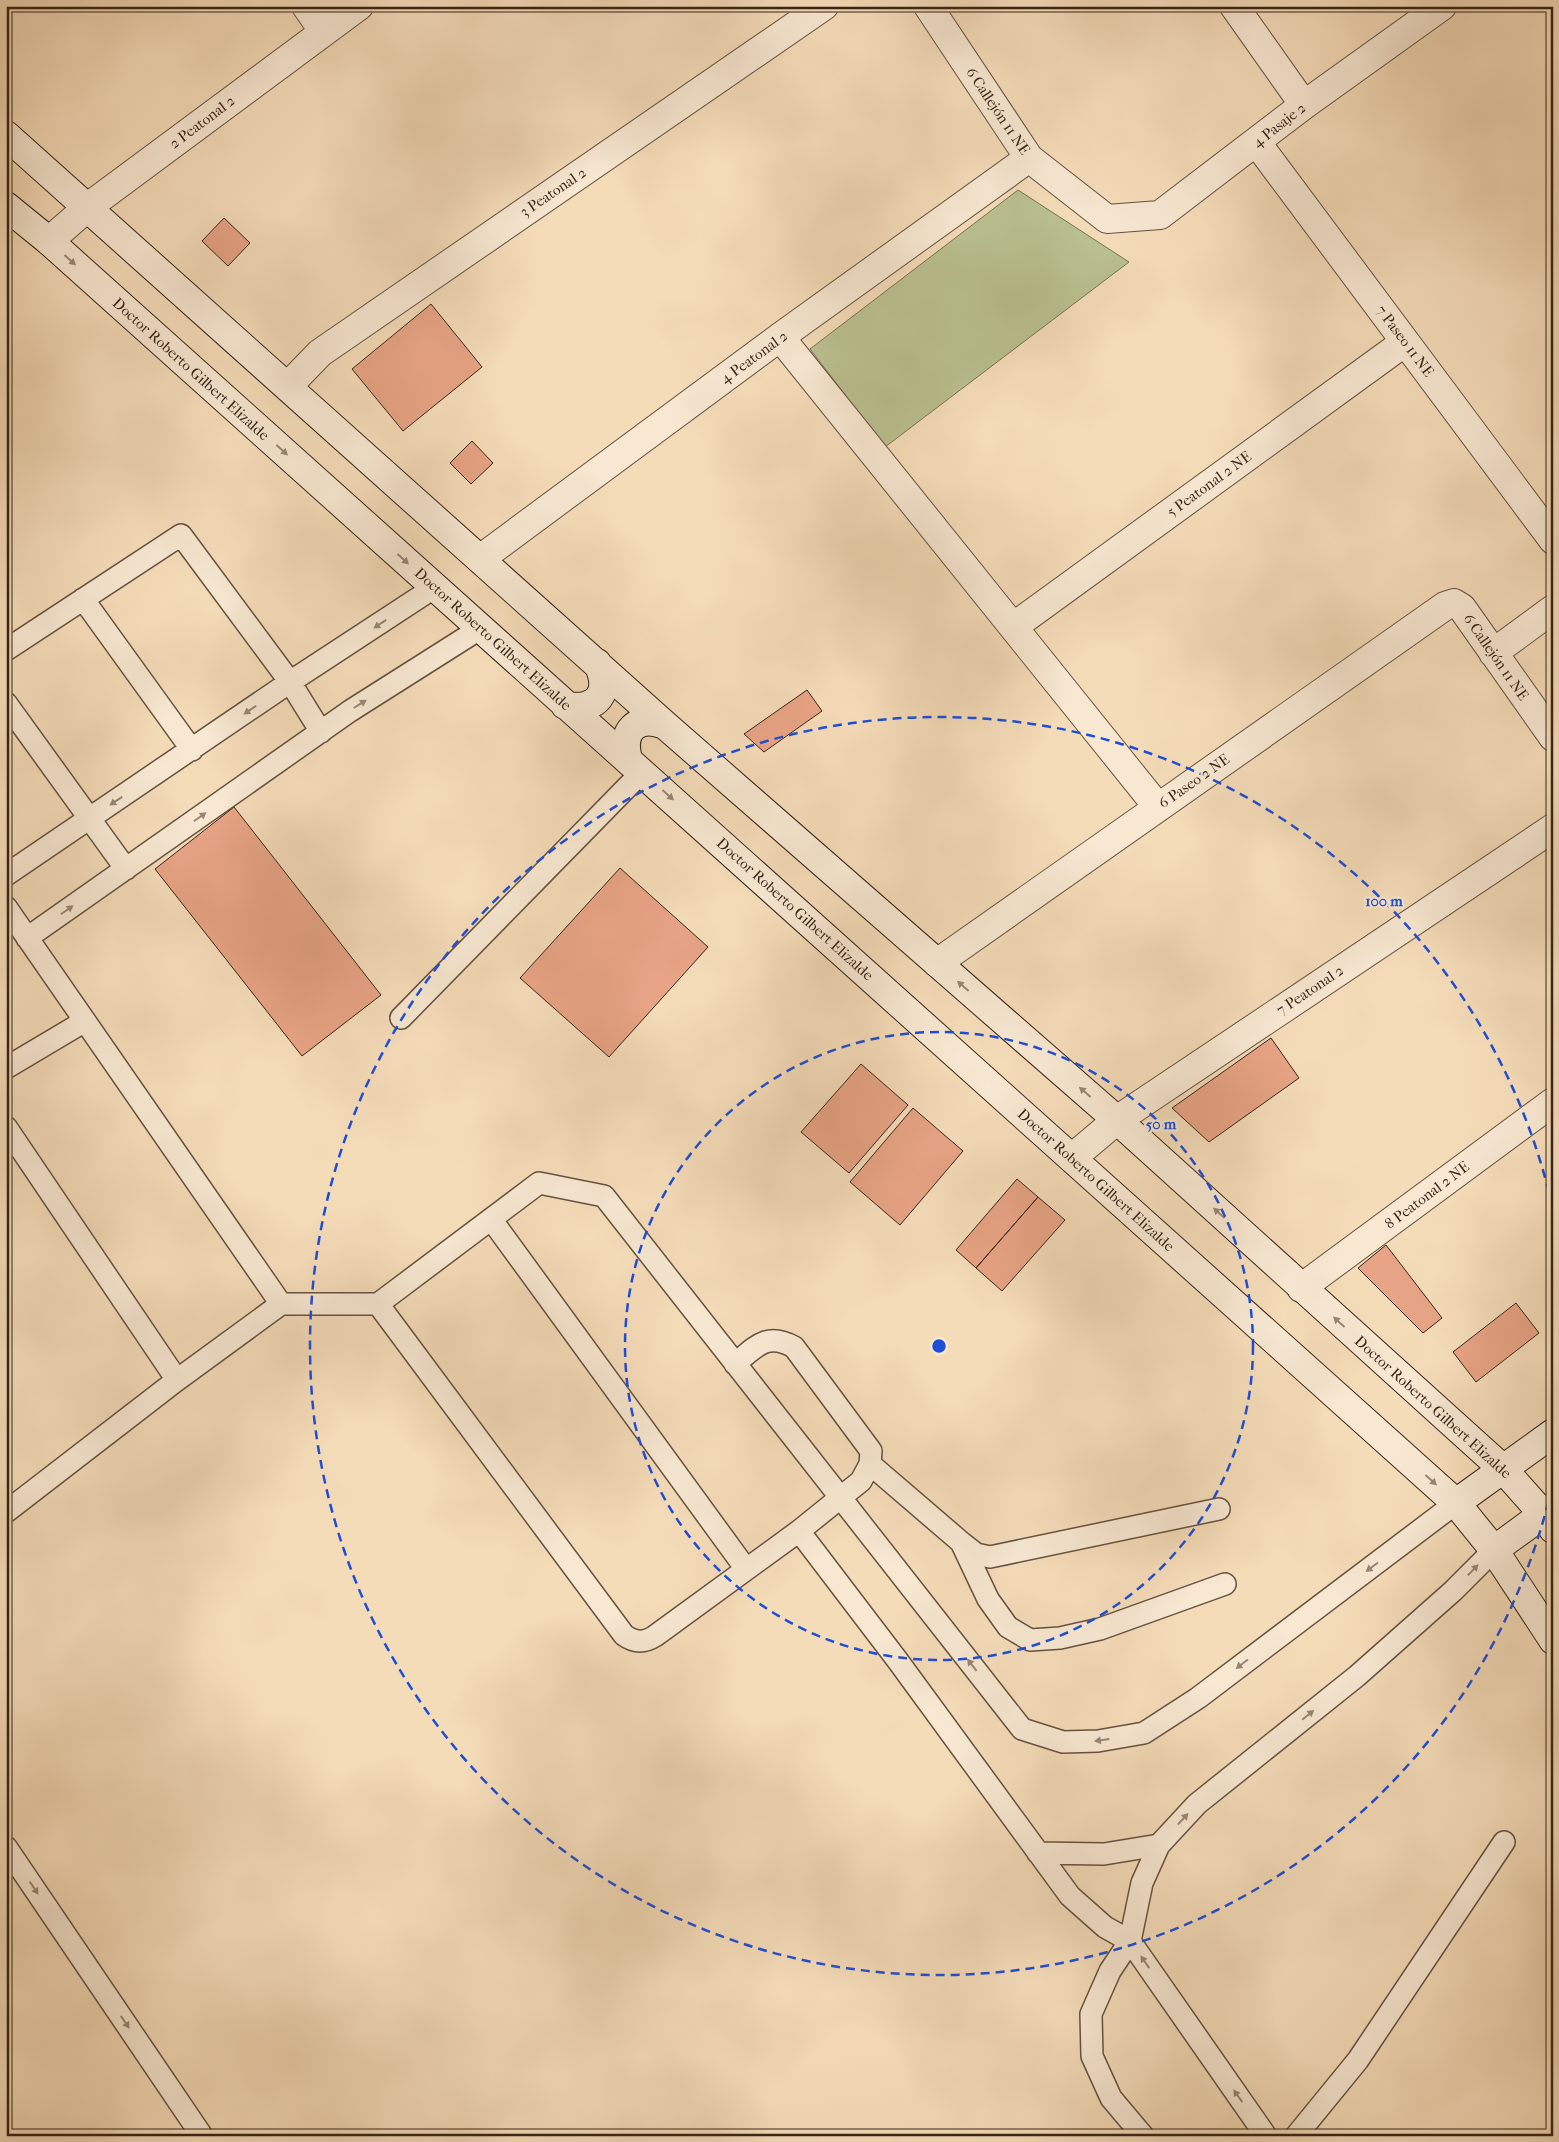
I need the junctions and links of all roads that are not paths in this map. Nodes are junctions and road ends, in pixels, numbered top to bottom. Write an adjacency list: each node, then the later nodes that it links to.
1 (306, 6): 7 (street)
2 (359, 6): 7 (street, 2 Peatonal 2)
3 (824, 6): 18 (street, 3 Peatonal 2)
4 (928, 6): 11 (street, 6 Callejón 11 NE)
5 (1234, 6): 8 (street)
6 (1442, 6): 8 (street, 4 Pasaje 2)
7 (324, 32): 13 (street, 2 Peatonal 2)
8 (1304, 106): 10 (street, 4 Pasaje 2)
9 (6, 135): 13 (street, Doctor Roberto Gilbert Elizalde)
10 (1257, 143): 14 (street, 4 Pasaje 2); 17 (street, 7 Paseo 11 NE)
11 (1029, 158): 14 (street, 6 Callejón 11 NE); 16 (street, 4 Peatonal 2)
12 (6, 206): 15 (street, Doctor Roberto Gilbert Elizalde)
13 (88, 207): 15 (street, 2 Peatonal 2); 18 (street, Doctor Roberto Gilbert Elizalde)
14 (1108, 219)
15 (49, 241): 21 (street, Doctor Roberto Gilbert Elizalde, one-way to 21)
16 (780, 337): 20 (street, 4 Peatonal 2); 25 (street)
17 (1405, 342): 19 (street, 7 Paseo 11 NE); 25 (street, 5 Peatonal 2 NE)
18 (288, 386): 20 (street, Doctor Roberto Gilbert Elizalde)
19 (1553, 540)
20 (480, 559): 29 (street, Doctor Roberto Gilbert Elizalde)
21 (435, 587): 26 (street, Doctor Roberto Gilbert Elizalde); 30 (lane, one-way to 30)
22 (83, 599): 27 (lane); 30 (lane); 36 (lane)
23 (1454, 603): 28 (street, 6 Callejón 11 NE); 38 (street, 6 Paseo 2 NE)
24 (1553, 609): 28 (street)
25 (1013, 627): 38 (street)
26 (481, 628): 32 (street, Doctor Roberto Gilbert Elizalde); 34 (lane, one-way to 26)
27 (6, 650)
28 (1493, 653): 35 (street, 6 Callejón 11 NE)
29 (597, 663): 32 (street); 33 (street, Doctor Roberto Gilbert Elizalde)
30 (290, 682): 34 (lane); 36 (lane, one-way to 36)
31 (6, 703): 39 (lane)
32 (566, 705): 37 (street, Doctor Roberto Gilbert Elizalde)
33 (665, 725): 37 (street); 45 (street, Doctor Roberto Gilbert Elizalde)
34 (320, 732): 41 (lane, one-way to 34)
35 (1553, 737)
36 (192, 750): 39 (lane, one-way to 39)
37 (635, 766): 46 (lane); 52 (street, Doctor Roberto Gilbert Elizalde, one-way to 52)
38 (1157, 806): 45 (street, 6 Paseo 2 NE)
39 (90, 819): 41 (lane); 42 (lane)
40 (1553, 828): 50 (street, 7 Peatonal 2)
41 (126, 869): 44 (lane, one-way to 41)
42 (6, 875)
43 (6, 907): 44 (lane)
44 (27, 938): 47 (lane)
45 (937, 963): 50 (street, Doctor Roberto Gilbert Elizalde, one-way to 45)
46 (401, 1018)
47 (85, 1021): 48 (lane); 55 (lane)
48 (6, 1068)
49 (1553, 1102): 54 (street, 8 Peatonal 2 NE)
50 (1117, 1120): 52 (street, 7 Peatonal 2); 54 (street, Doctor Roberto Gilbert Elizalde, one-way to 50)
51 (6, 1127): 58 (lane)
52 (1072, 1158): 63 (street, Doctor Roberto Gilbert Elizalde, one-way to 63)
53 (491, 1219): 56 (lane); 57 (lane); 70 (lane)
54 (1301, 1288): 61 (street, Doctor Roberto Gilbert Elizalde, one-way to 54)
55 (281, 1304): 56 (lane); 58 (lane)
56 (378, 1304): 70 (lane)
57 (735, 1364): 60 (lane); 62 (lane)
58 (177, 1380): 65 (lane)
59 (1553, 1433): 61 (street)
60 (870, 1464): 62 (lane); 68 (lane)
61 (1503, 1469): 63 (street); 66 (street, Doctor Roberto Gilbert Elizalde)
62 (841, 1498): 63 (lane, one-way to 62); 67 (lane)
63 (1456, 1503): 69 (street, Doctor Roberto Gilbert Elizalde)
64 (1220, 1509): 68 (lane)
65 (6, 1512)
66 (1549, 1516): 69 (street)
67 (799, 1531): 70 (lane); 76 (lane)
68 (962, 1543): 71 (lane)
69 (1494, 1550): 72 (street, Doctor Roberto Gilbert Elizalde); 74 (lane, one-way to 69)
70 (746, 1568)
71 (1225, 1584)
72 (1553, 1640)
73 (1504, 1842): 81 (lane)
74 (1159, 1845): 76 (lane); 77 (lane)
75 (6, 1847): 78 (lane, one-way to 78)
76 (1038, 1853): 77 (lane)
77 (1130, 1942): 79 (lane); 80 (lane, one-way to 77)
78 (202, 2136)
79 (1143, 2136)
80 (1266, 2136)
81 (1296, 2136)

